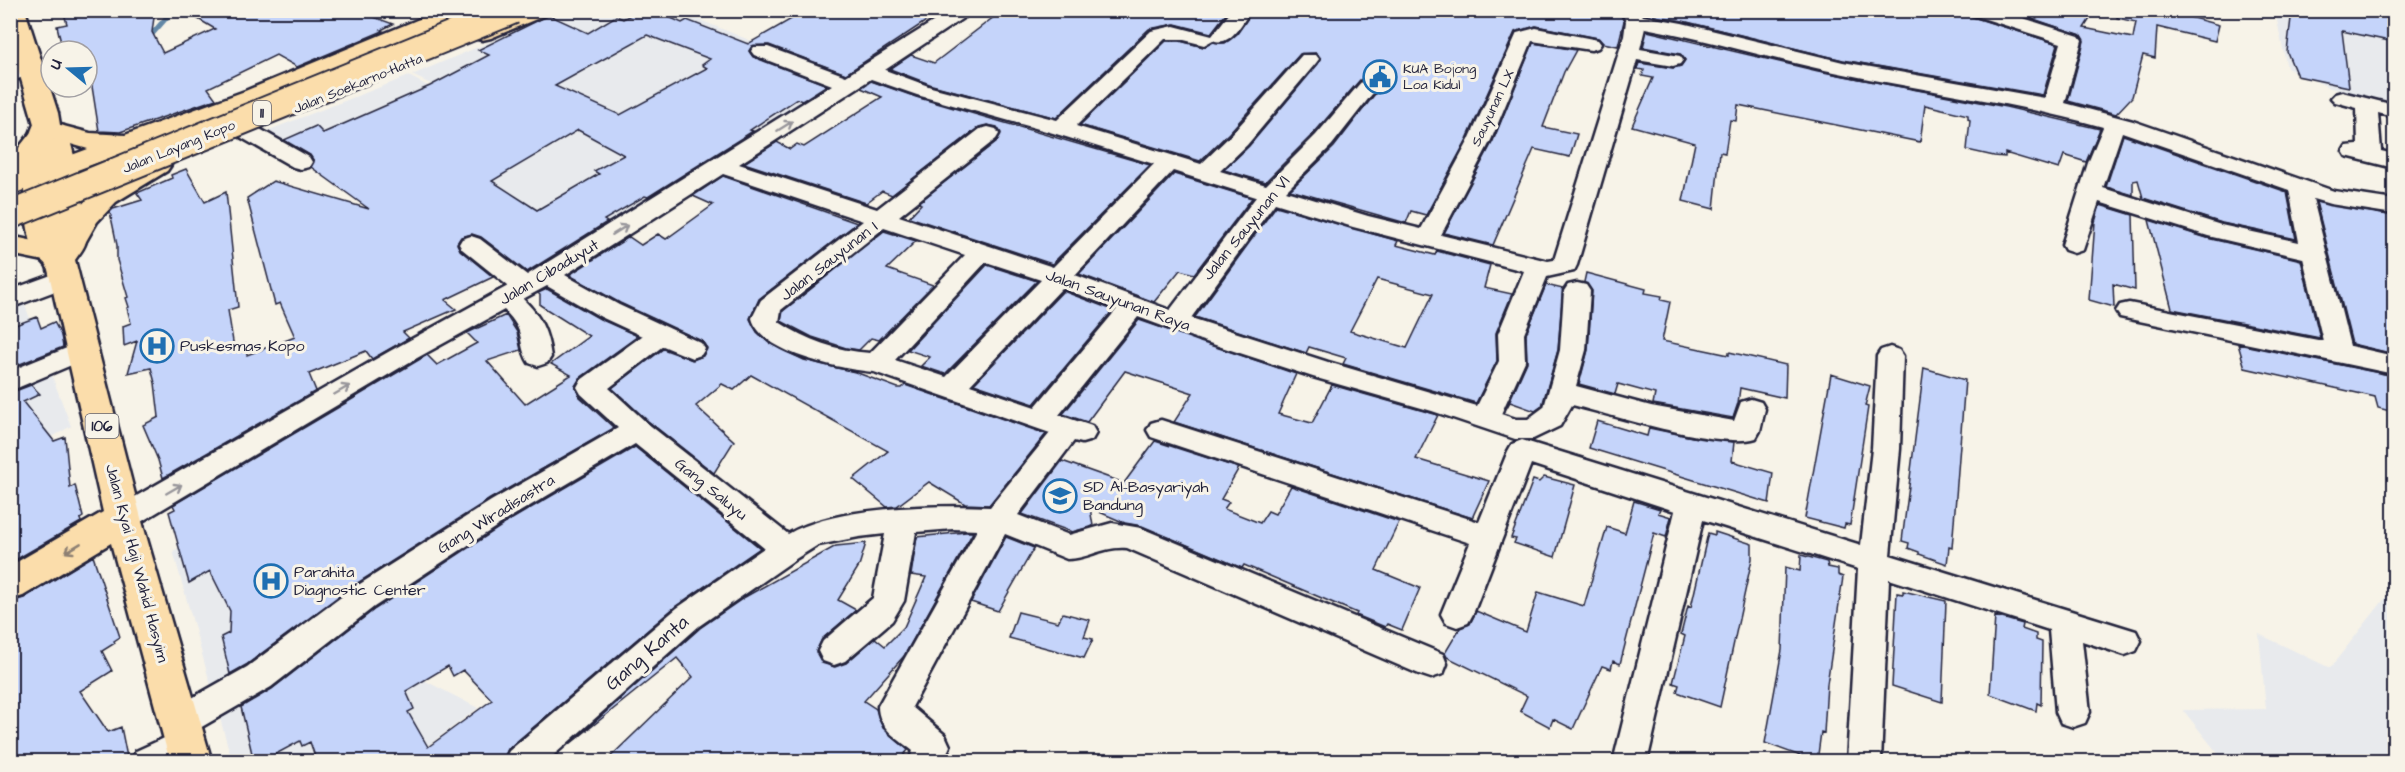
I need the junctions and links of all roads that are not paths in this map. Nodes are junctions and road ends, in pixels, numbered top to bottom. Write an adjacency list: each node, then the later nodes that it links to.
1 (14, 10): 16 (main road, Jalan Kyai Haji Wahid Hasyim / 106)
2 (463, 10): 13 (main road, Jalan Soekarno-Hatta / 11)
3 (483, 10): 43 (main road, Jalan Layang Kopo / 11)
4 (513, 10): 47 (main road, Jalan Layang Kopo / 11, bridge)
5 (538, 10): 18 (main road, Jalan Soekarno-Hatta / 11)
6 (966, 10): 17 (street, Jalan Cibaduyut)
7 (1242, 10): 26 (street)
8 (1977, 11): 23 (street)
9 (1632, 16): 12 (street); 23 (street)
10 (1592, 44): 50 (street, Sauyunan LX)
11 (761, 51): 19 (street)
12 (1629, 53): 15 (street); 57 (street)
13 (343, 59): 18 (main road); 30 (main road, Jalan Soekarno-Hatta / 11)
14 (1309, 59): 37 (street)
15 (1673, 60)
16 (21, 72): 28 (main road, Jalan Kyai Haji Wahid Hasyim / 106)
17 (871, 72): 19 (street, Jalan Cibaduyut); 26 (street)
18 (364, 81): 27 (main road, Jalan Soekarno-Hatta / 11)
19 (850, 85): 35 (street, Jalan Cibaduyut, one-way to 19)
20 (1369, 86): 42 (street, Jalan Sauyunan Vl)
21 (2342, 98): 22 (street)
22 (2367, 105): 24 (street); 31 (street)
23 (2054, 106): 25 (street)
24 (2394, 111)
25 (2115, 124): 40 (street); 41 (street)
26 (1061, 128): 33 (street)
27 (243, 129): 32 (street); 34 (main road, Jalan Soekarno-Hatta / 11)
28 (48, 131): 30 (main road); 36 (main road, Jalan Kyai Haji Wahid Hasyim / 106); 38 (main road)
29 (988, 134): 48 (street)
30 (143, 138): 36 (main road, Jalan Soekarno-Hatta / 11)
31 (2394, 161)
32 (301, 162)
33 (1168, 163): 37 (street); 58 (street)
34 (157, 165): 44 (main road, Jalan Soekarno-Hatta / 11); 56 (main road)
35 (723, 166): 48 (street, Jalan Sauyunan Raya); 59 (street, Jalan Cibaduyut, one-way to 35)
36 (52, 171): 39 (main road, Jalan Soekarno-Hatta / 11); 44 (main road, Jalan Kyai Haji Wahid Hasyim / 106); 46 (main road, Jalan Kyai Haji Wahid Hasyim / 106)
37 (1204, 173): 42 (street)
38 (10, 175)
39 (10, 187)
40 (2301, 187): 45 (street); 55 (street)
41 (2091, 192): 53 (street); 55 (street)
42 (1270, 194): 50 (street); 64 (street, Jalan Sauyunan Vl)
43 (10, 200)
44 (67, 201): 46 (main road, Jalan Soekarno-Hatta / 11); 56 (main road, Jalan Kyai Haji Wahid Hasyim / 106)
45 (2394, 207)
46 (40, 212): 49 (main road, Jalan Soekarno-Hatta / 11); 56 (main road, Jalan Kyai Haji Wahid Hasyim / 106)
47 (10, 214)
48 (882, 219): 54 (street, Jalan Sauyunan Raya); 71 (street, Jalan Sauyunan I)
49 (10, 225)
50 (1427, 239): 57 (street)
51 (471, 244): 59 (street)
52 (10, 245): 56 (main road)
53 (2074, 245)
54 (980, 253): 58 (street, Jalan Sauyunan Raya); 71 (street)
55 (2315, 254): 68 (street)
56 (61, 258): 61 (street); 66 (main road, Jalan Kyai Haji Wahid Hasyim / 106)
57 (1538, 267): 77 (street)
58 (1060, 278): 62 (street, Jalan Sauyunan Raya); 74 (street)
59 (526, 286): 65 (street); 70 (street); 83 (street, Jalan Cibaduyut, one-way to 59)
60 (1577, 291): 75 (street)
61 (10, 300)
62 (1134, 305): 64 (street, Jalan Sauyunan Raya); 78 (street)
63 (2129, 311): 68 (street)
64 (1176, 320): 77 (street, Jalan Sauyunan Raya)
65 (661, 335): 67 (street); 79 (street, Gang Saluyu)
66 (84, 350): 73 (street); 83 (main road, Jalan Kyai Haji Wahid Hasyim / 106)
67 (692, 350)
68 (2339, 353): 72 (street)
69 (1890, 356): 88 (street)
70 (538, 357)
71 (876, 363): 74 (street)
72 (2394, 365)
73 (10, 382)
74 (951, 388): 78 (street)
75 (1562, 392): 76 (street); 81 (street)
76 (1750, 409)
77 (1485, 418): 81 (street, Jalan Sauyunan Raya)
78 (1040, 419): 84 (street)
79 (637, 430): 87 (street, Gang Saluyu); 96 (street, Gang Wiradisastra)
80 (1161, 430): 86 (street)
81 (1518, 440): 82 (street, Jalan Sauyunan Raya); 86 (street)
82 (1692, 503): 88 (street, Jalan Sauyunan Raya); 100 (street)
83 (123, 518): 89 (main road, one-way to 89); 96 (main road, Jalan Kyai Haji Wahid Hasyim / 106)
84 (998, 519): 85 (street, Gang Kanta); 94 (street, Gang Kanta); 99 (street)
85 (903, 520): 87 (street, Gang Kanta); 93 (street)
86 (1487, 537): 90 (street)
87 (783, 551): 98 (street, Gang Kanta)
88 (1874, 562): 91 (street, Jalan Sauyunan Raya); 101 (street)
89 (10, 585)
90 (1457, 614)
91 (2064, 622): 92 (street, Jalan Sauyunan Raya); 95 (street)
92 (2125, 641)
93 (834, 651)
94 (1431, 664)
95 (2073, 712)
96 (185, 743): 97 (street, Gang Wiradisastra)
97 (148, 762)
98 (521, 762)
99 (924, 762)
100 (1630, 762)
101 (1864, 762)

